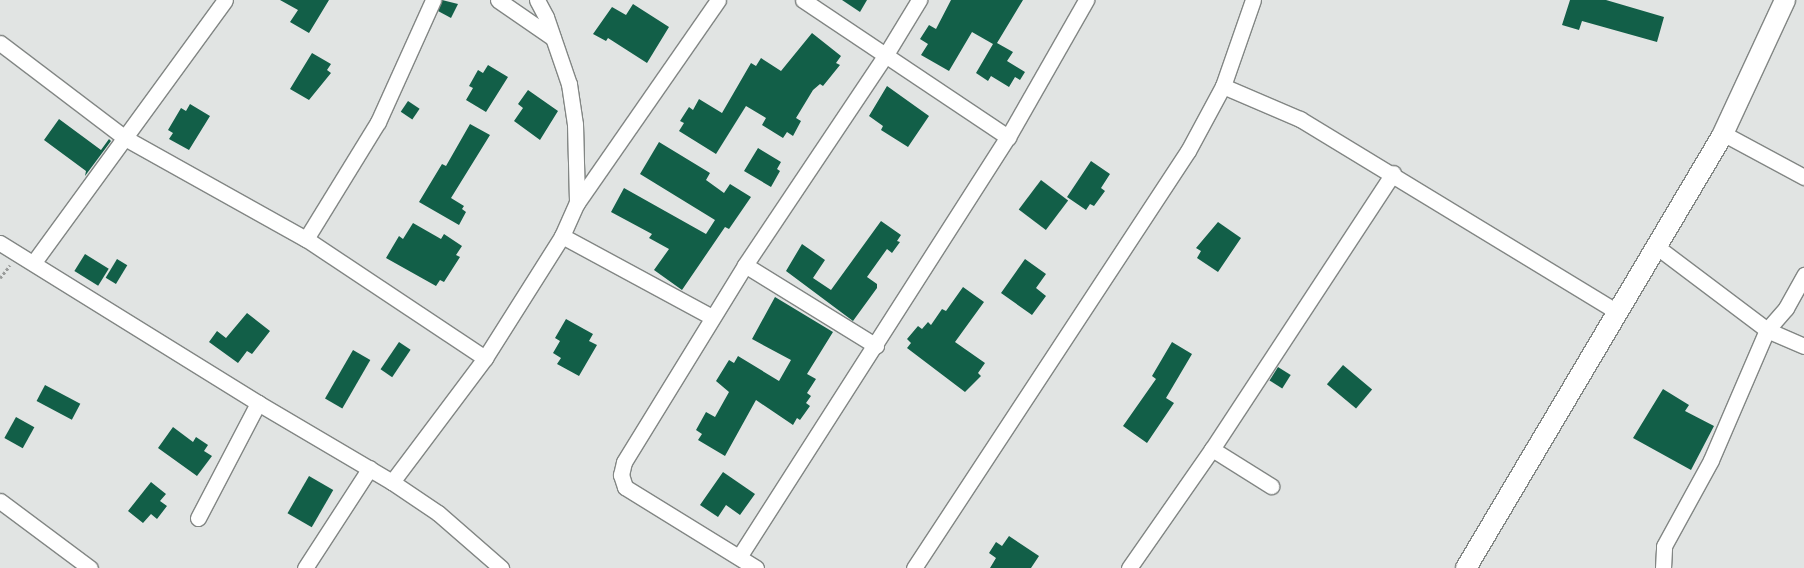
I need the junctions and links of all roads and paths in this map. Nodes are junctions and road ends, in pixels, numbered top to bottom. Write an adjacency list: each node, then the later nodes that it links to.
1 (225, 0): 17 (street)
2 (433, 0): 22 (street)
3 (498, 0): 11 (street)
4 (537, 0): 11 (street)
5 (718, 0): 20 (street)
6 (803, 0): 13 (street)
7 (919, 0): 13 (street)
8 (1086, 0): 16 (street)
9 (1253, 0): 14 (street)
10 (1785, 0): 15 (street)
11 (553, 38): 20 (street)
12 (0, 43): 17 (street)
13 (885, 56): 16 (street); 26 (street)
14 (1223, 86): 18 (street); 46 (street)
15 (1724, 134): 19 (street); 24 (street)
16 (1008, 137): 31 (street)
17 (125, 138): 22 (street); 25 (street)
18 (1393, 173): 28 (street); 35 (street)
19 (1804, 177)
20 (577, 203): 21 (street)
21 (562, 236): 29 (street); 33 (street)
22 (306, 239): 33 (street)
23 (0, 243): 25 (street)
24 (1657, 247): 28 (street); 30 (street)
25 (34, 262): 34 (street)
26 (745, 265): 29 (street); 31 (street)
27 (1804, 275): 30 (street)
28 (1617, 312): 48 (street)
29 (712, 317): 41 (street)
30 (1767, 330): 32 (street); 49 (street)
31 (876, 346): 41 (street)
32 (1804, 346)
33 (485, 358): 37 (street)
34 (258, 403): 36 (street); 40 (street)
35 (1212, 449): 38 (street); 47 (street)
36 (370, 468): 37 (street); 43 (street)
37 (392, 482): 44 (street)
38 (1271, 486)
39 (0, 501): 42 (street)
40 (198, 518)
41 (739, 558): 45 (street)
42 (90, 568)
43 (305, 568)
44 (501, 568)
45 (756, 568)
46 (914, 568)
47 (1129, 568)
48 (1466, 568)
49 (1663, 568)

